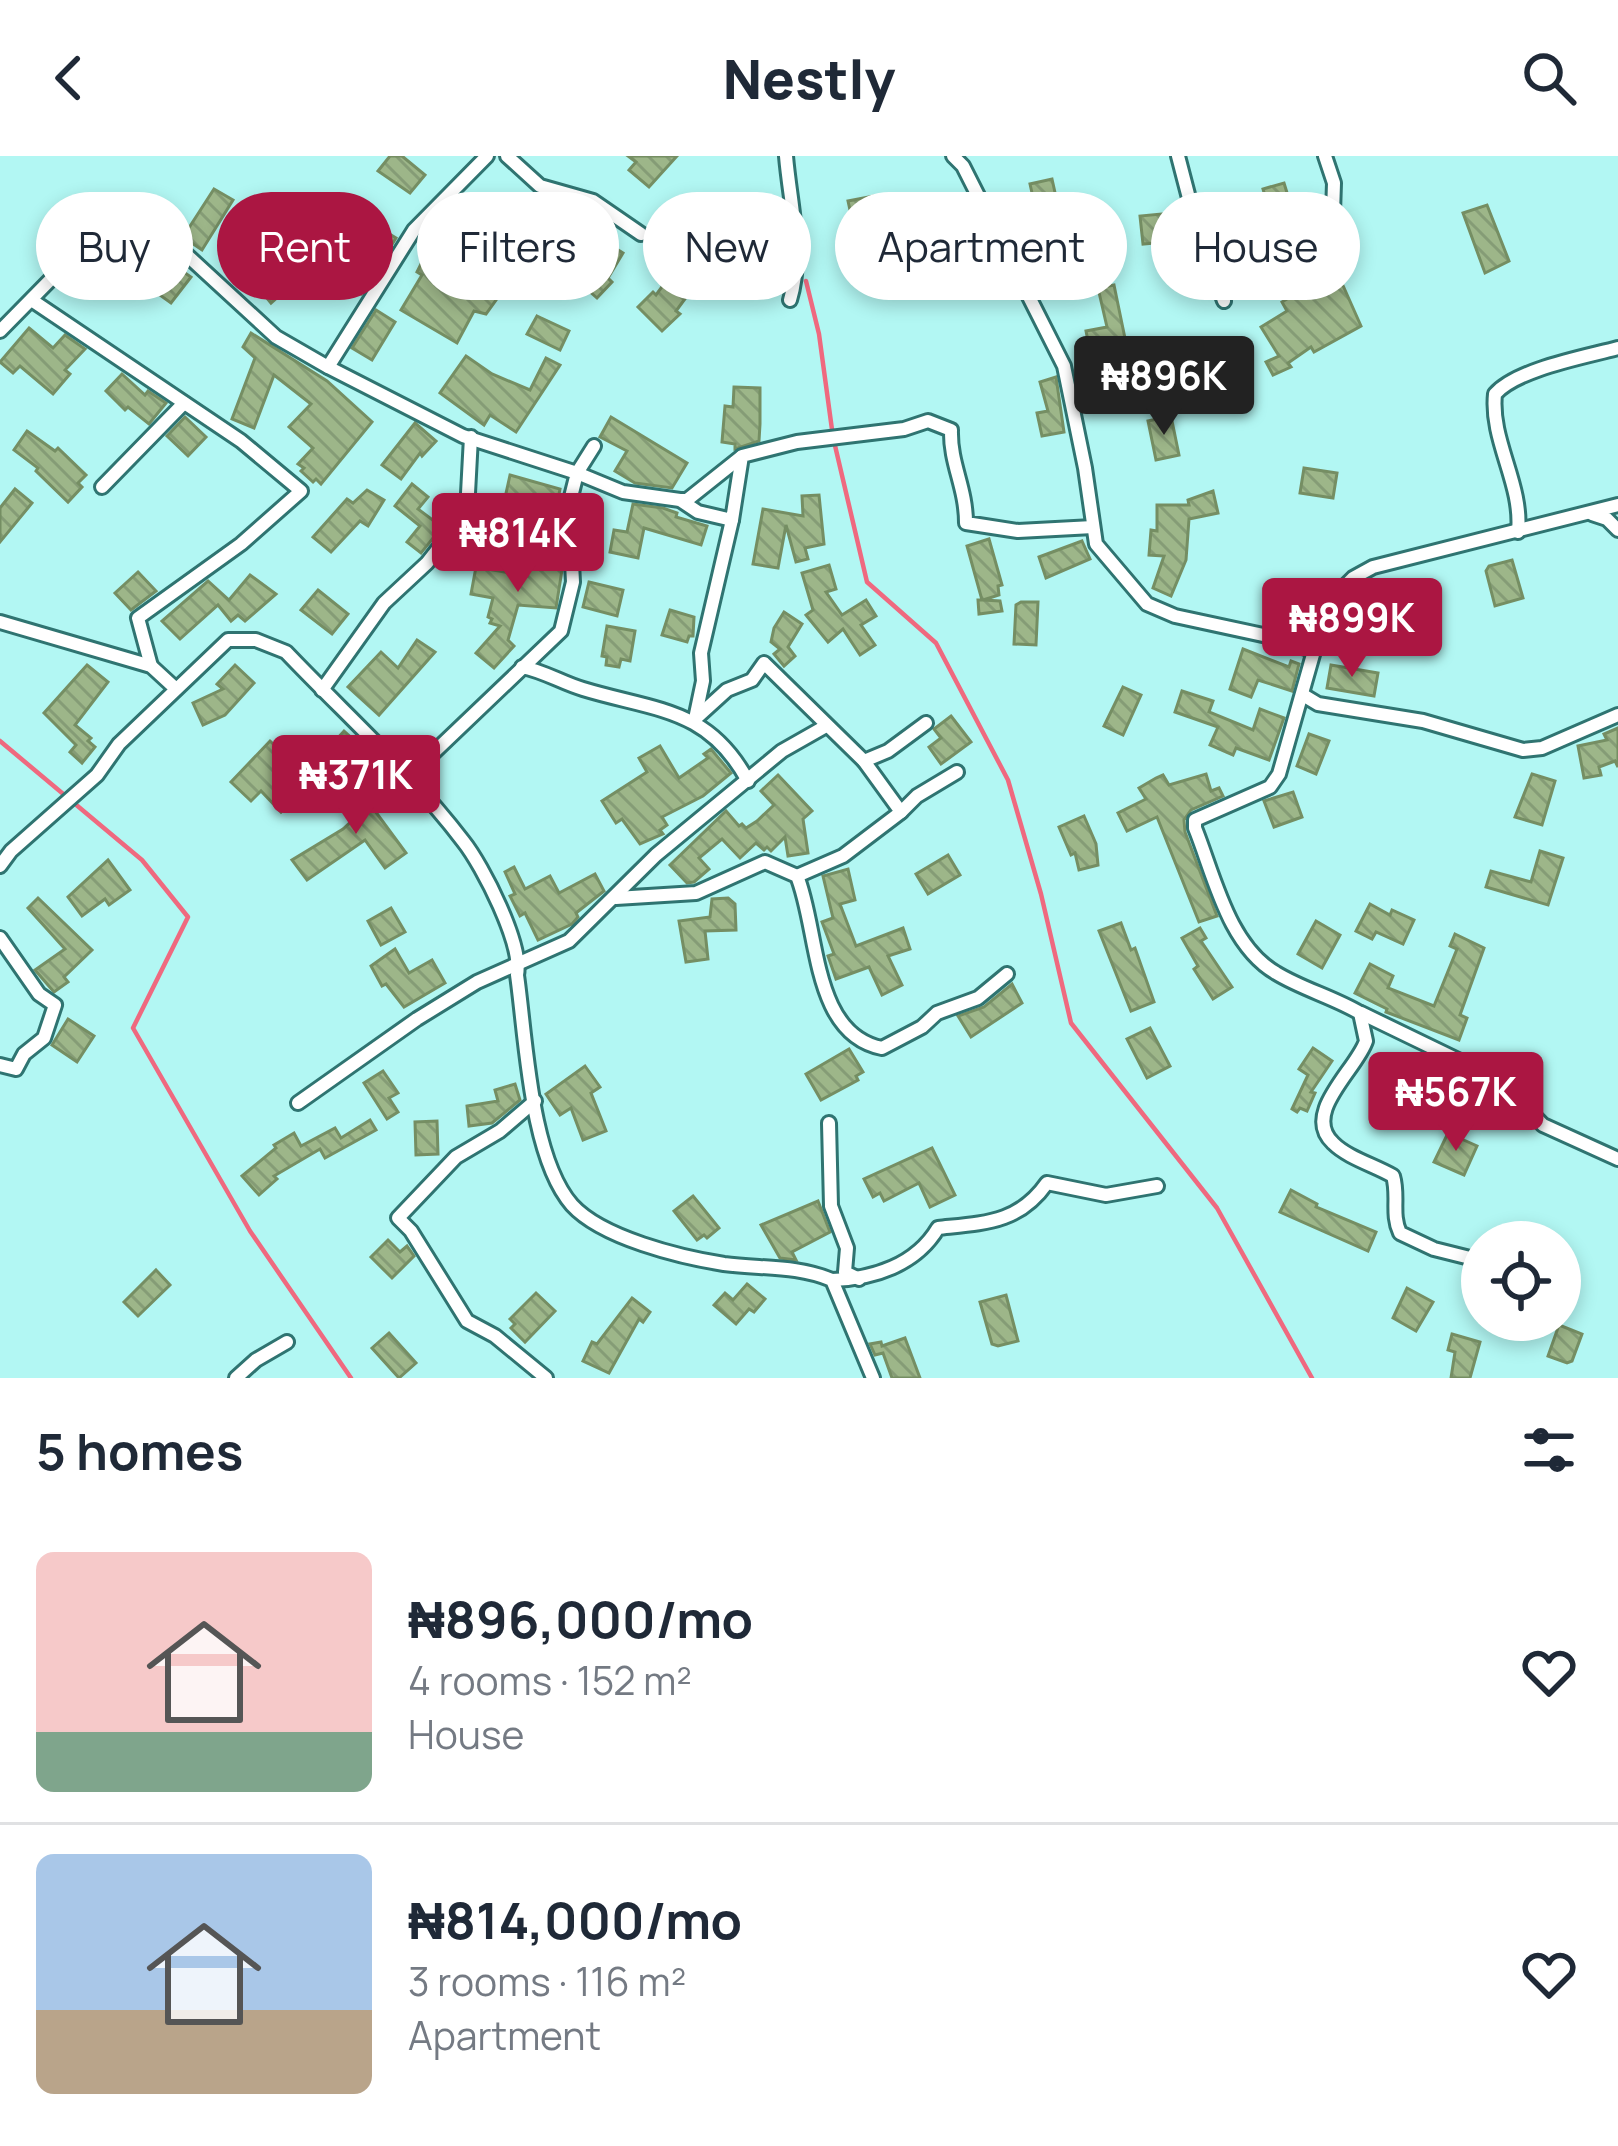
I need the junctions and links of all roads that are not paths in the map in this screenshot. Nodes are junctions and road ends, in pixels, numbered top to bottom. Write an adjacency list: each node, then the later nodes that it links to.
1 (487, 156): 14 (street)
2 (508, 156): 9 (street)
3 (786, 156): 7 (street)
4 (953, 156): 25 (street)
5 (1178, 156): 11 (street)
6 (1324, 156): 8 (street)
7 (790, 192)
8 (1334, 192)
9 (640, 234)
10 (33, 301): 12 (street); 14 (street); 15 (street)
11 (1223, 301)
12 (0, 331)
13 (1618, 348): 27 (street)
14 (328, 367): 16 (street)
15 (184, 403): 20 (street); 30 (street)
16 (471, 437): 19 (street); 33 (street)
17 (594, 446): 19 (street)
18 (742, 456): 21 (street); 24 (street); 25 (street)
19 (577, 473): 21 (street); 31 (street)
20 (102, 487)
21 (680, 500): 24 (street)
22 (1618, 505): 23 (street)
23 (1591, 514): 26 (street); 27 (street)
24 (732, 520): 36 (street)
25 (1093, 527): 29 (street)
26 (1618, 530)
27 (1518, 532): 29 (street)
28 (0, 622): 30 (street)
29 (1314, 652): 34 (street)
30 (151, 665): 32 (street)
31 (522, 668): 36 (street); 41 (street)
32 (176, 689): 33 (street); 44 (street)
33 (322, 690): 41 (street)
34 (1303, 695): 35 (street); 50 (street)
35 (1618, 715)
36 (694, 720): 38 (street); 42 (street)
37 (926, 723): 39 (street)
38 (826, 726): 39 (street); 42 (street)
39 (864, 761): 43 (street)
40 (957, 772): 43 (street)
41 (406, 778): 48 (street)
42 (748, 781): 46 (street)
43 (901, 812): 45 (street)
44 (0, 866)
45 (797, 876): 46 (street); 49 (street)
46 (616, 898): 48 (street)
47 (0, 938): 51 (street)
48 (520, 961): 52 (street); 53 (street)
49 (1007, 974)
50 (1360, 1013): 55 (street); 57 (street)
51 (0, 1065)
52 (535, 1101): 58 (street); 62 (street)
53 (298, 1103)
54 (829, 1123): 59 (street)
55 (1618, 1159)
56 (1157, 1186): 59 (street)
57 (1461, 1256)
58 (832, 1280): 59 (street); 63 (street)
59 (860, 1280)
60 (287, 1342): 61 (street)
61 (236, 1378)
62 (546, 1378)
63 (873, 1378)

